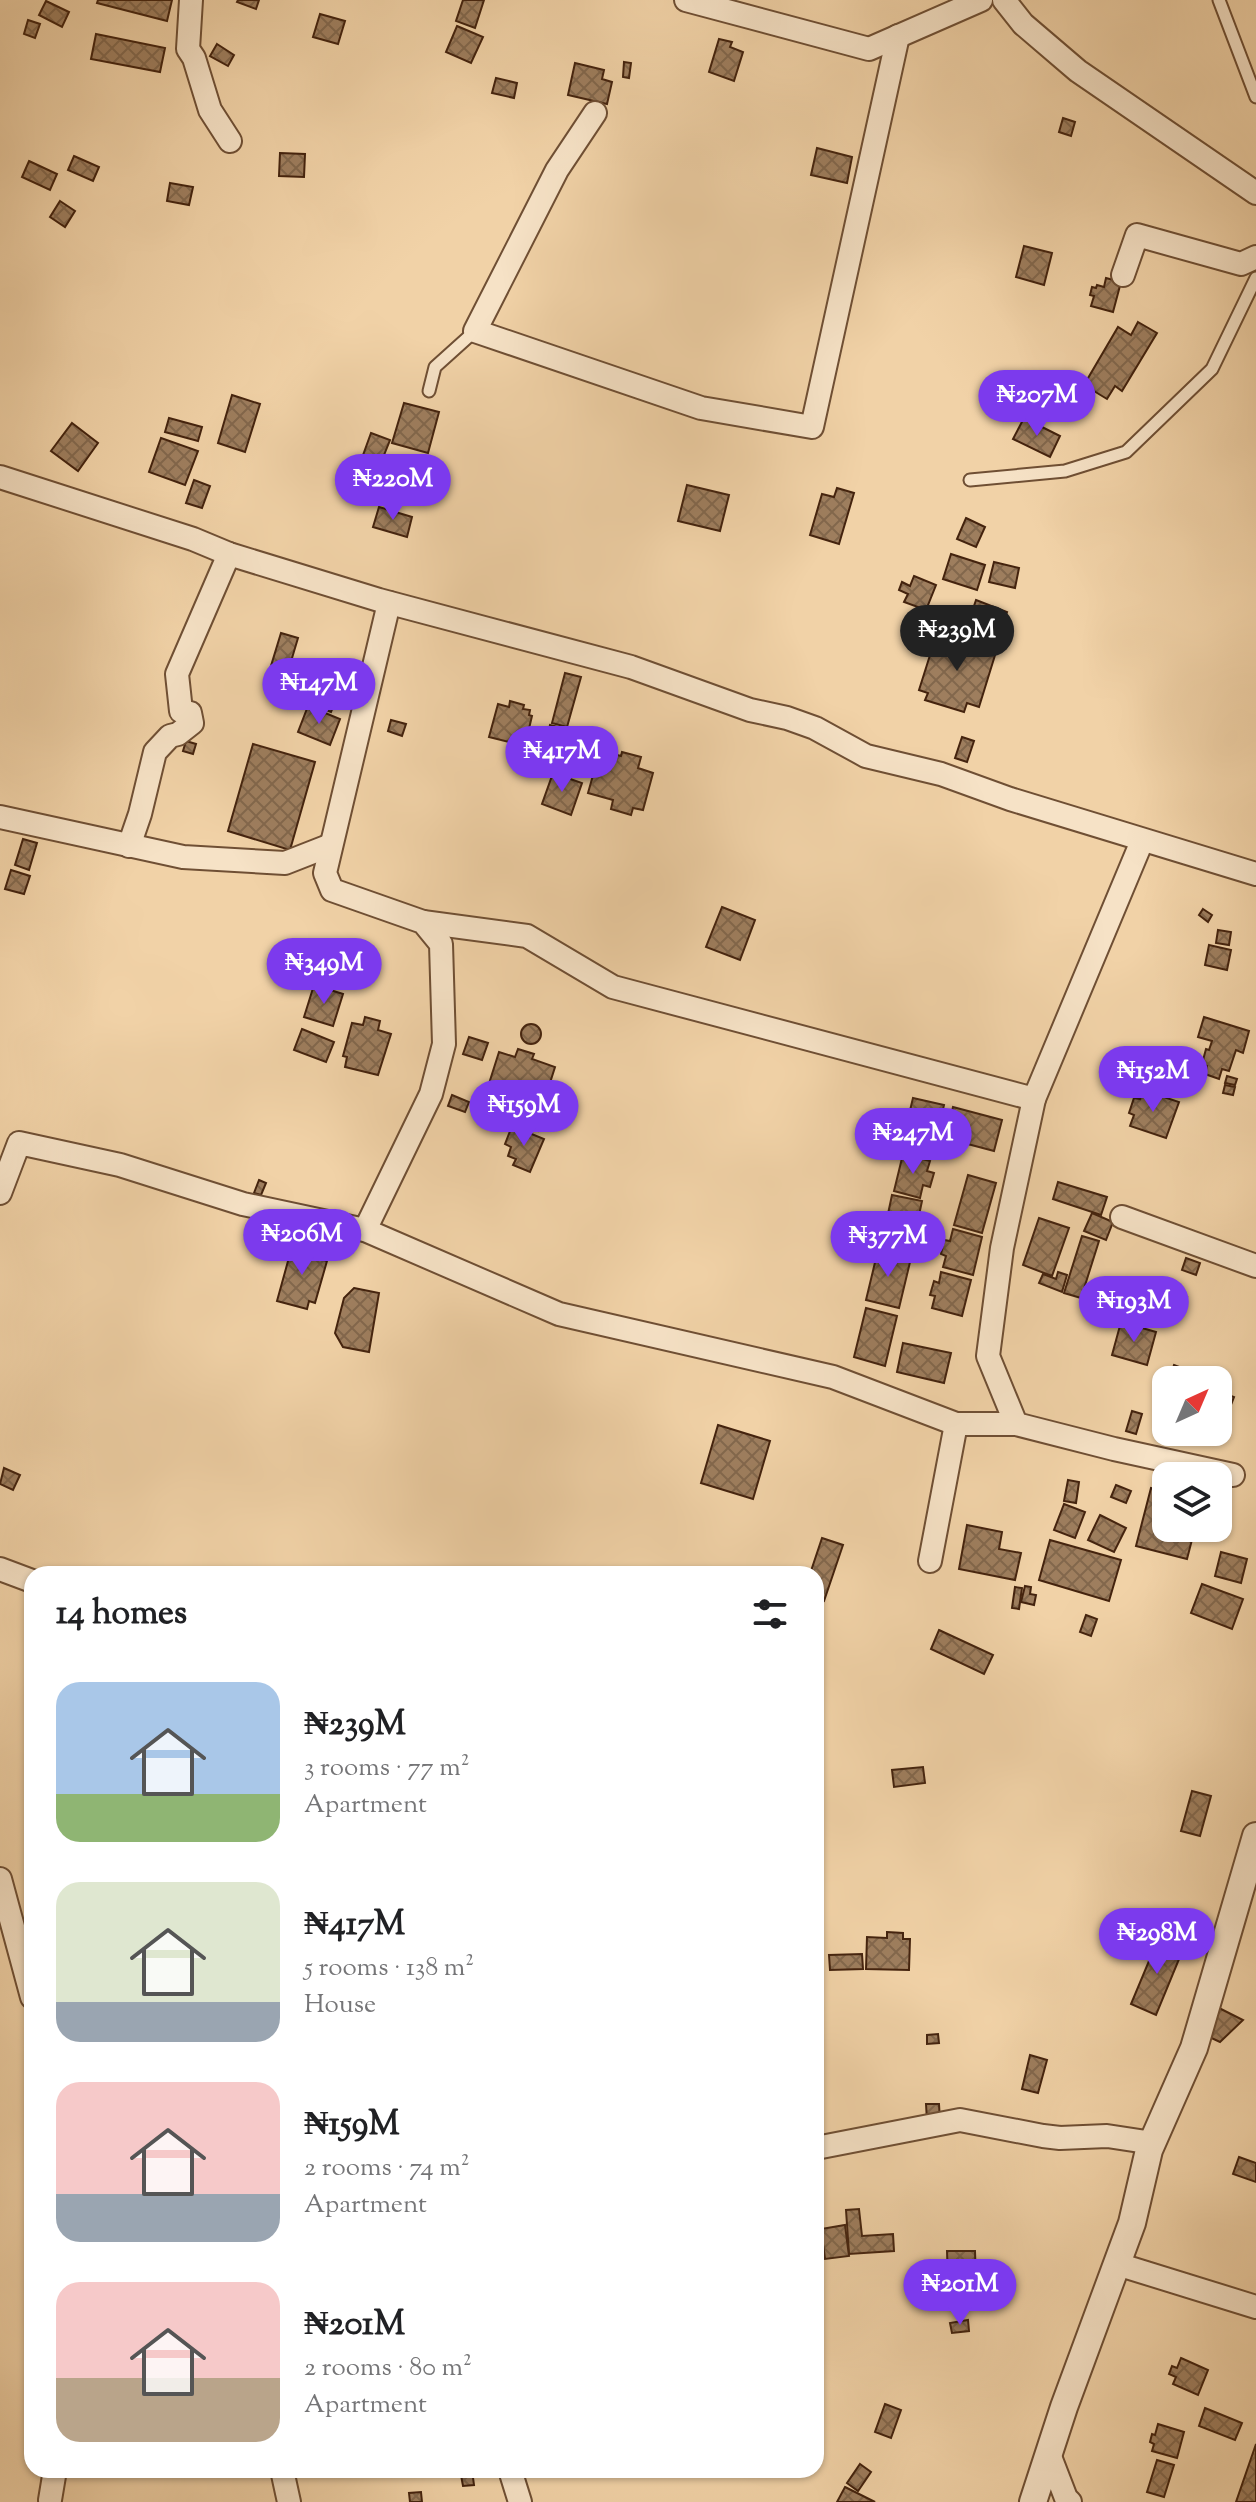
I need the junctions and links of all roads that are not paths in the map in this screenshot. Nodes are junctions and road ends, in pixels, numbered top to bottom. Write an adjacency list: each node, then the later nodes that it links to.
1 (191, 0): 9 (street)
2 (686, 0): 6 (street)
3 (981, 0): 6 (street)
4 (1004, 0): 10 (street)
5 (1219, 0): 7 (lane)
6 (898, 36): 14 (street)
7 (1256, 97)
8 (595, 113): 14 (street)
9 (230, 141)
10 (1256, 193)
11 (1256, 257): 12 (street)
12 (1123, 275)
13 (1256, 278): 17 (lane)
14 (475, 331): 15 (lane)
15 (429, 391)
16 (0, 477): 18 (street)
17 (970, 480)
18 (229, 554): 19 (street); 23 (street)
19 (389, 603): 21 (street); 22 (street)
20 (0, 817): 23 (street)
21 (1142, 841): 24 (street); 26 (street)
22 (331, 845): 23 (street); 25 (street)
23 (129, 846)
24 (1256, 874)
25 (423, 922): 26 (street); 29 (street)
26 (1034, 1099): 32 (street)
27 (0, 1193): 29 (street)
28 (1122, 1217): 30 (street)
29 (365, 1230): 31 (street)
30 (1256, 1266)
31 (956, 1424): 32 (street); 34 (street)
32 (1016, 1424): 33 (street)
33 (1233, 1475)
34 (930, 1561)
35 (0, 1569): 36 (street)
36 (24, 1578)
37 (1256, 1836): 40 (street)
38 (0, 1879): 39 (street)
39 (24, 1968)
40 (1153, 2143): 41 (street); 42 (street)
41 (824, 2146)
42 (1117, 2264): 43 (street); 44 (street)
43 (1256, 2307)
44 (1049, 2454): 51 (street); 52 (street)
45 (54, 2478): 48 (street)
46 (284, 2478): 49 (street)
47 (512, 2478): 50 (street)
48 (50, 2500)
49 (289, 2502)
50 (520, 2502)
51 (1033, 2502)
52 (1070, 2502)

